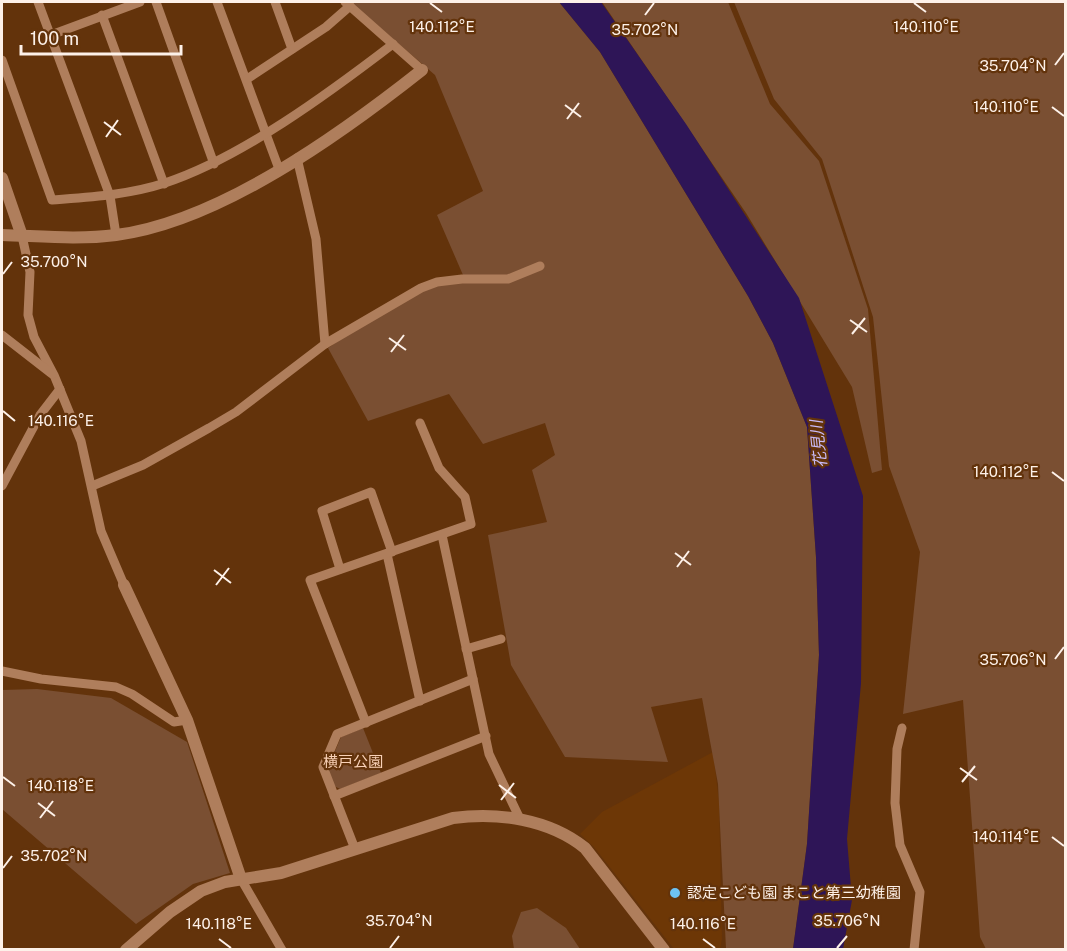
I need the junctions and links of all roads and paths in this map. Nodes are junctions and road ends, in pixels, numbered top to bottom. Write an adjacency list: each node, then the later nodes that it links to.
1 (38, 2): 8 (street)
2 (140, 2): 7 (street)
3 (156, 2): 16 (street)
4 (217, 2): 13 (street)
5 (275, 2): 10 (street)
6 (347, 4): 9 (street); 10 (street)
7 (102, 15): 8 (street); 19 (street)
8 (51, 35): 20 (street)
9 (393, 44): 12 (street); 14 (street)
10 (292, 50): 13 (street)
11 (2, 60): 20 (street)
12 (422, 70): 15 (street)
13 (247, 80): 14 (street)
14 (265, 133): 16 (street); 17 (street)
15 (297, 158): 17 (street); 26 (street)
16 (214, 164): 19 (street)
17 (279, 169): 22 (street)
18 (2, 178): 23 (street)
19 (164, 184): 20 (street)
20 (110, 196): 22 (street)
21 (2, 235): 23 (street)
22 (116, 235): 23 (street)
23 (22, 236): 27 (street)
24 (540, 266): 26 (street)
25 (2, 335): 27 (street)
26 (325, 344): 31 (street)
27 (54, 375): 28 (street)
28 (60, 389): 30 (street); 31 (street)
29 (420, 423): 32 (street)
30 (2, 486)
31 (93, 486): 35 (street)
32 (442, 535): 33 (street); 37 (street)
33 (389, 553): 34 (street); 34 (street); 40 (street)
34 (340, 569): 42 (street)
35 (124, 585): 41 (street)
36 (501, 639): 37 (street)
37 (466, 649): 39 (street)
38 (2, 671): 41 (street)
39 (473, 679): 40 (street); 44 (street)
40 (420, 701): 42 (street)
41 (187, 720): 48 (street)
42 (366, 723): 45 (street)
43 (902, 728): 52 (street)
44 (486, 736): 45 (street); 46 (street)
45 (334, 796): 47 (street)
46 (520, 819): 47 (street); 51 (street)
47 (355, 849): 48 (street)
48 (241, 879): 49 (street); 50 (street)
49 (126, 950)
50 (282, 950)
51 (664, 950)
52 (914, 950)

